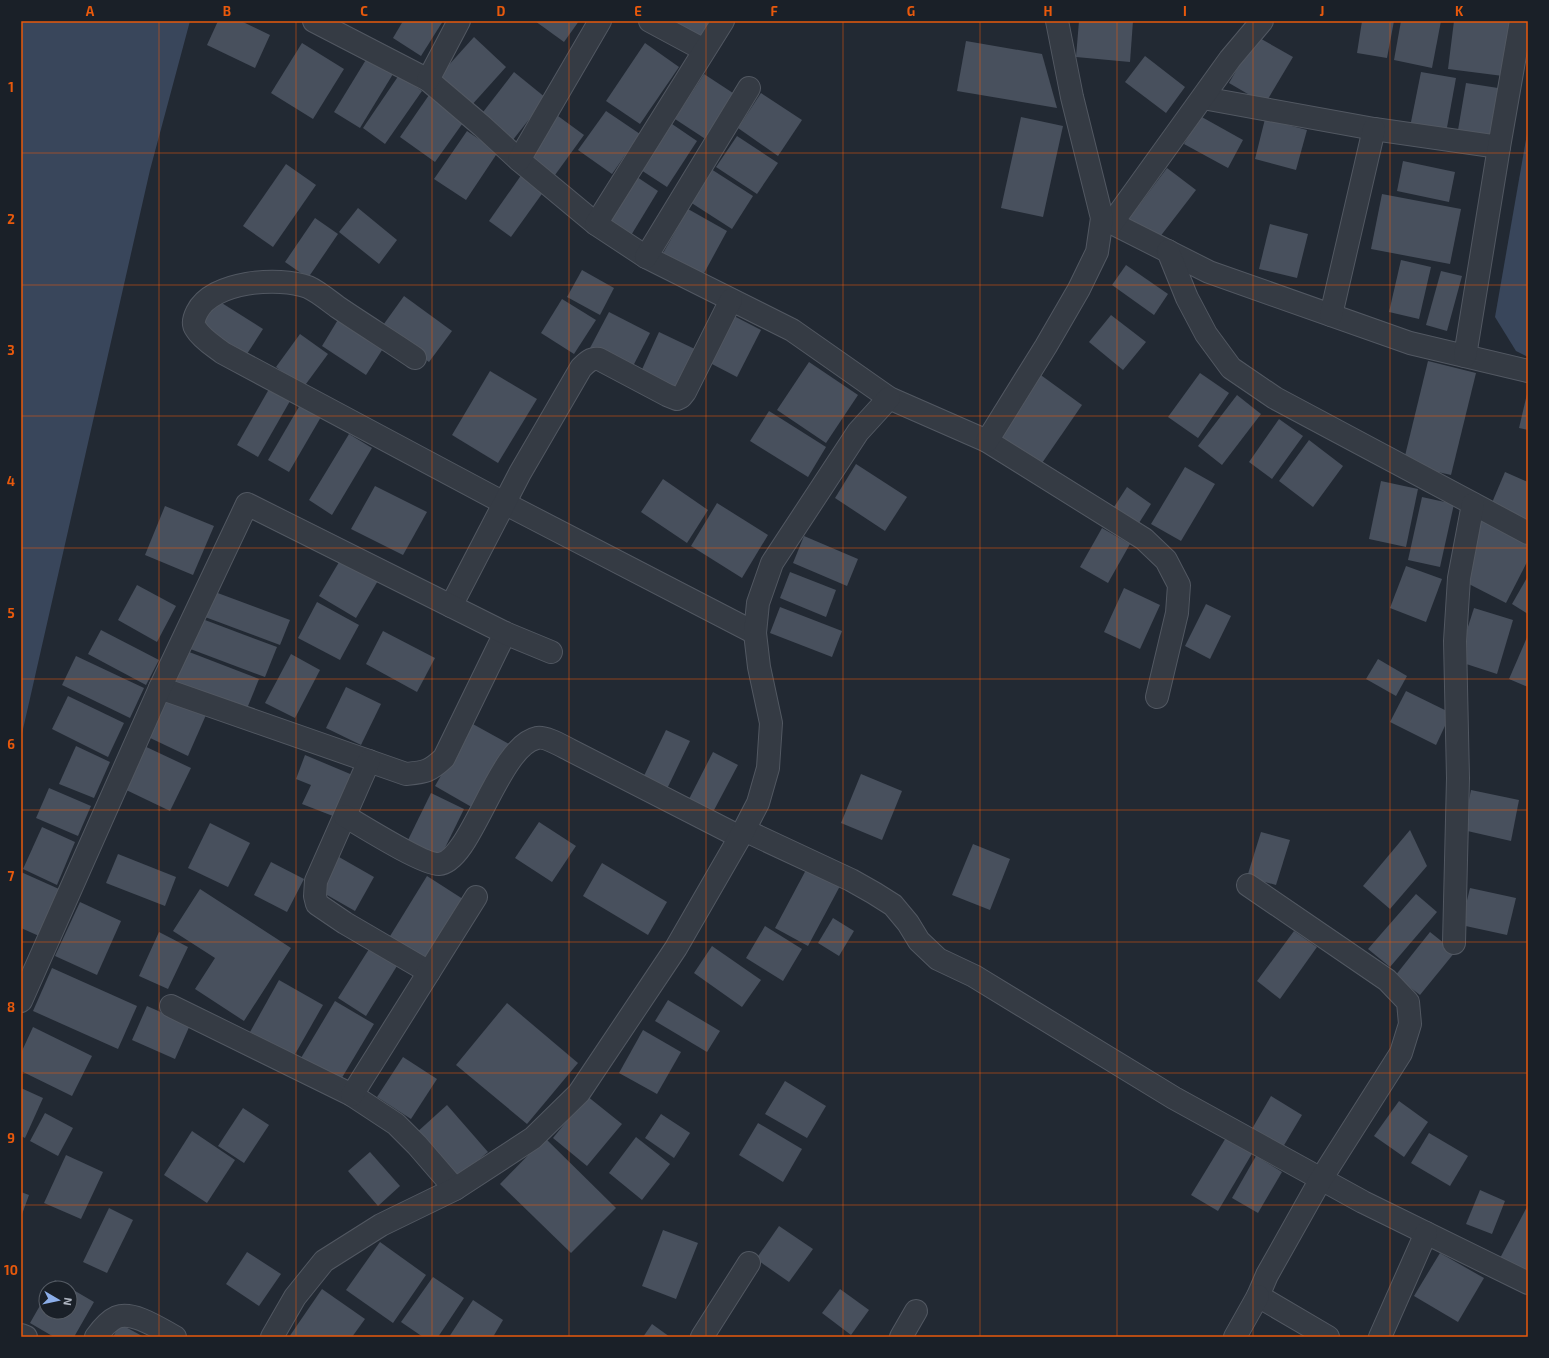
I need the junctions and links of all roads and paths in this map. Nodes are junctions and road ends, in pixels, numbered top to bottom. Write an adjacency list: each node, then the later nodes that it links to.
1 (314, 21): 10 (street)
2 (459, 21): 10 (street)
3 (600, 21): 15 (street)
4 (650, 21): 9 (street)
5 (723, 21): 9 (street)
6 (1057, 21): 16 (street)
7 (1262, 21): 12 (street)
8 (1521, 21): 14 (street)
9 (704, 50): 17 (street)
10 (428, 80): 15 (street)
11 (749, 88): 19 (street)
12 (1203, 98): 13 (street); 16 (street)
13 (1374, 130): 14 (street); 21 (street)
14 (1498, 147): 22 (street)
15 (519, 160): 17 (street)
16 (1107, 221): 18 (street); 26 (street)
17 (596, 224): 19 (street)
18 (1168, 251): 21 (street); 28 (street)
19 (646, 257): 20 (street)
20 (731, 300): 25 (street); 27 (street)
21 (1330, 315): 22 (street)
22 (1465, 356): 24 (street)
23 (415, 358): 27 (street)
24 (1528, 371)
25 (889, 398): 26 (street); 32 (street)
26 (987, 441): 35 (street)
27 (504, 503): 30 (street); 32 (street)
28 (1473, 504): 29 (street); 41 (street)
29 (1528, 533)
30 (451, 606): 31 (street); 34 (street)
31 (505, 633): 33 (street); 36 (street)
32 (755, 633): 38 (street)
33 (551, 652)
34 (160, 688): 36 (street); 43 (street)
35 (1157, 697)
36 (369, 761): 37 (street)
37 (345, 816): 38 (street); 42 (street)
38 (742, 833): 46 (street); 47 (street)
39 (1248, 885): 46 (street)
40 (476, 897): 42 (street)
41 (1454, 943)
42 (429, 972): 45 (street)
43 (21, 1001)
44 (171, 1006): 45 (street)
45 (352, 1095): 47 (street)
46 (1321, 1179): 48 (street); 51 (street)
47 (455, 1189): 57 (street)
48 (1426, 1234): 50 (street); 62 (street)
49 (749, 1263): 58 (street)
50 (1528, 1284)
51 (1258, 1296): 60 (street); 61 (street)
52 (916, 1311): 59 (street)
53 (21, 1335): 54 (street)
54 (26, 1337)
55 (96, 1337): 56 (street)
56 (175, 1337)
57 (272, 1337)
58 (702, 1337)
59 (900, 1337)
60 (1235, 1337)
61 (1328, 1337)
62 (1380, 1337)

